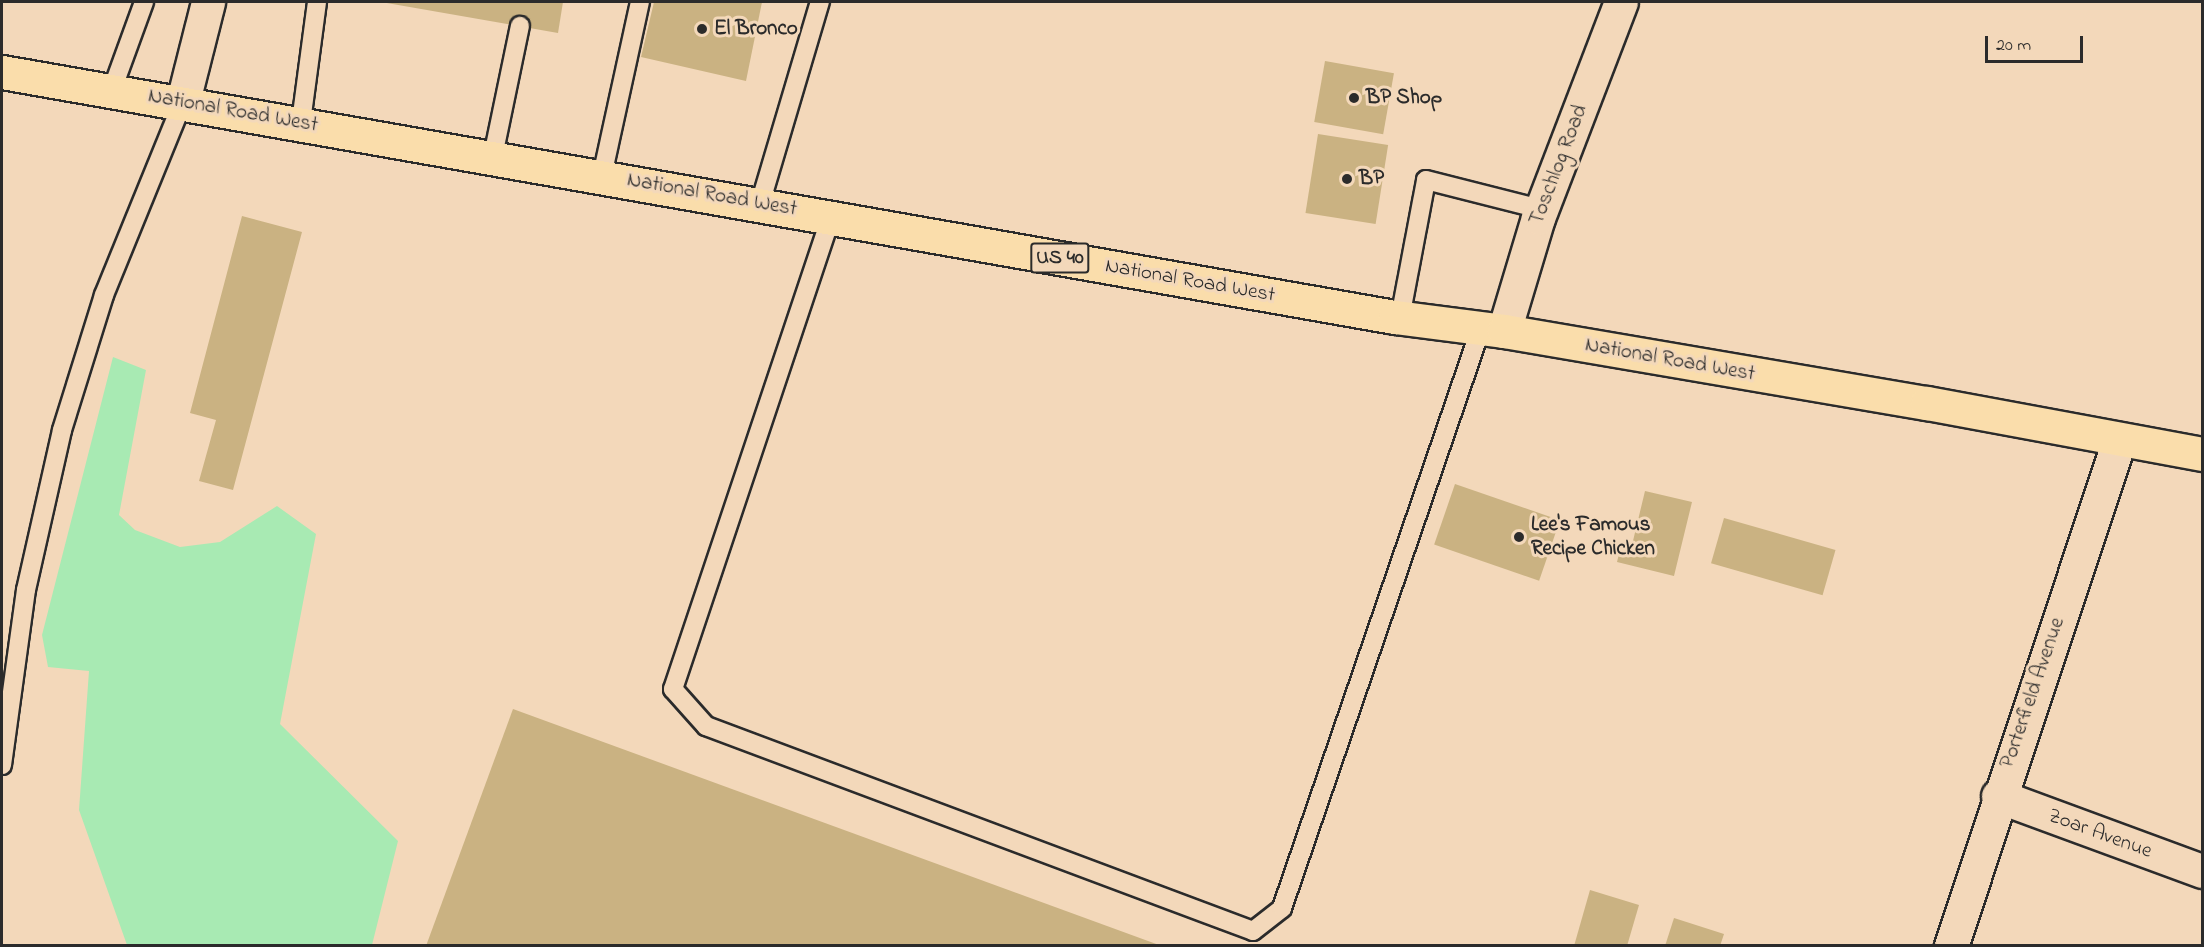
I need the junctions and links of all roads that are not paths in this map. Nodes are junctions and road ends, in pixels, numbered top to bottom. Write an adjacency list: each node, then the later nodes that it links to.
1 (144, 2): 9 (lane)
2 (208, 2): 10 (street)
3 (317, 2): 11 (lane)
4 (640, 2): 13 (lane)
5 (820, 2): 14 (lane)
6 (1621, 2): 15 (street, Toschlog Road)
7 (520, 26): 12 (lane)
8 (2, 72): 9 (main road, National Road West / US 40)
9 (112, 90): 10 (main road, National Road West / US 40)
10 (183, 101): 11 (main road, National Road West / US 40); 21 (lane)
11 (301, 122): 12 (main road, National Road West / US 40)
12 (493, 156): 13 (main road, National Road West / US 40)
13 (602, 176): 14 (main road, National Road West / US 40)
14 (760, 204): 16 (main road, National Road West / US 40)
15 (1541, 209): 17 (lane); 18 (street, Toschlog Road)
16 (831, 217): 17 (main road, National Road West / US 40); 18 (lane)
17 (1400, 318): 18 (main road, National Road West / US 40)
18 (1492, 330): 19 (main road, National Road West / US 40)
19 (2119, 441): 20 (main road, National Road West / US 40); 22 (street, Porterfield Avenue)
20 (2202, 454)
21 (2, 765)
22 (1998, 796): 23 (street, Zoar Avenue); 24 (street, Porterfield Avenue)
23 (2202, 871)
24 (1951, 945)

